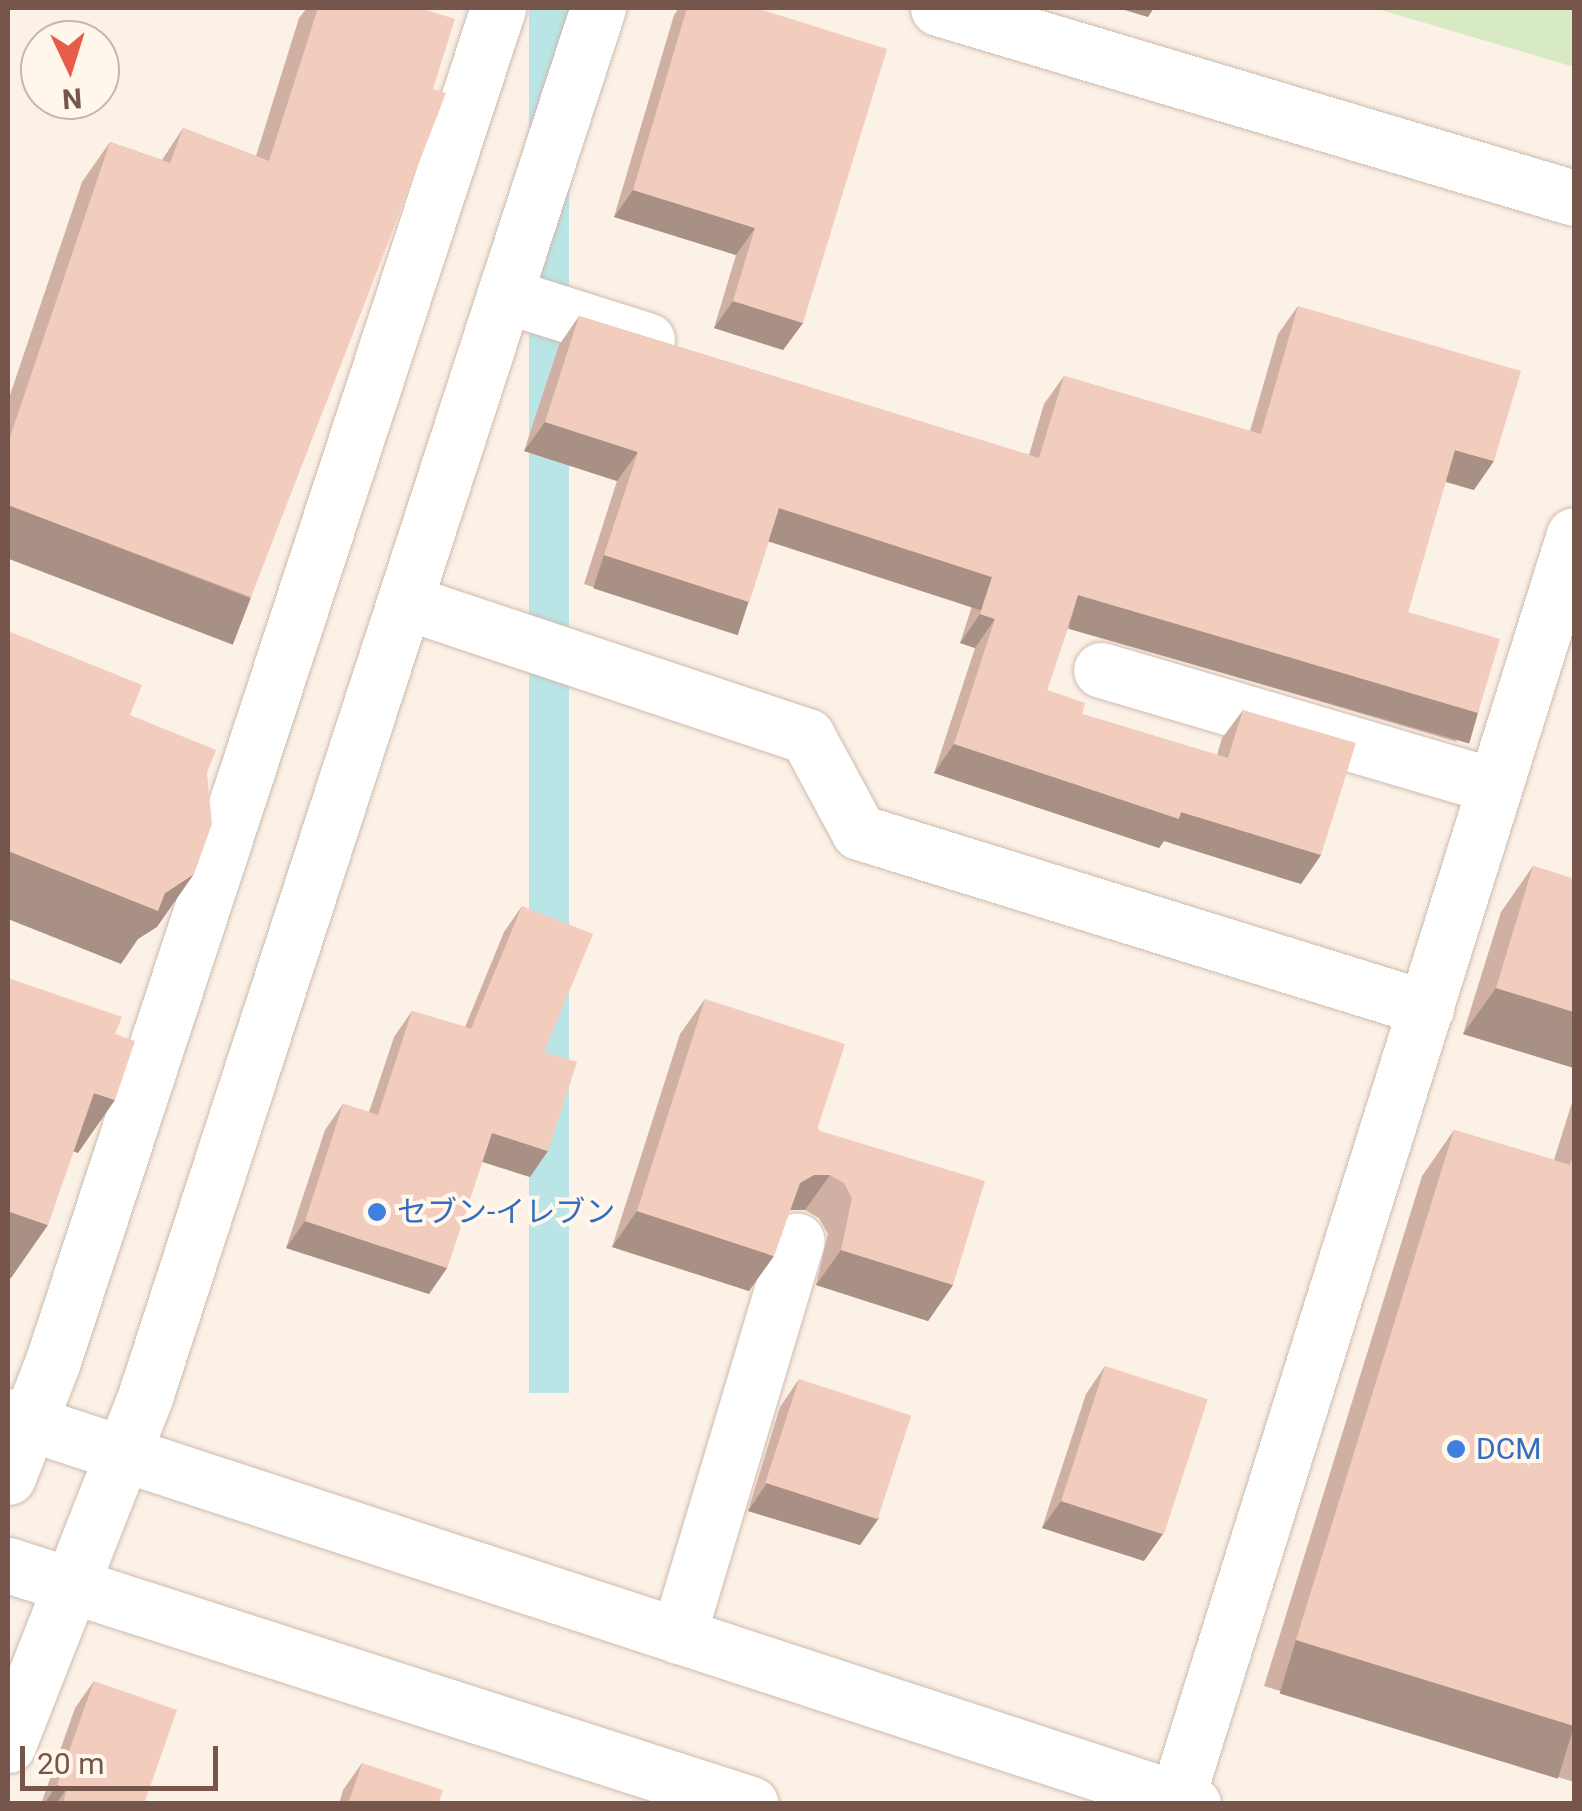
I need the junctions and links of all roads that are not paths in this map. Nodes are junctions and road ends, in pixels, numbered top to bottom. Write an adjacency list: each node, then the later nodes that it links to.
1 (498, 8): 14 (street)
2 (598, 8): 5 (street)
3 (938, 8): 4 (street)
4 (1574, 198)
5 (504, 294): 6 (street); 8 (street)
6 (688, 353)
7 (1574, 535): 9 (street)
8 (406, 602): 12 (street); 15 (street)
9 (1563, 613): 11 (street)
10 (1102, 670): 11 (street)
11 (1494, 786): 12 (street)
12 (1426, 1008): 21 (street)
13 (797, 1240): 19 (street)
14 (18, 1420): 15 (street); 16 (street)
15 (122, 1456): 18 (street); 19 (street)
16 (8, 1477)
17 (8, 1565): 18 (street)
18 (70, 1585): 20 (street); 22 (street)
19 (678, 1636): 21 (street)
20 (8, 1744)
21 (1182, 1802)
22 (751, 1804)

